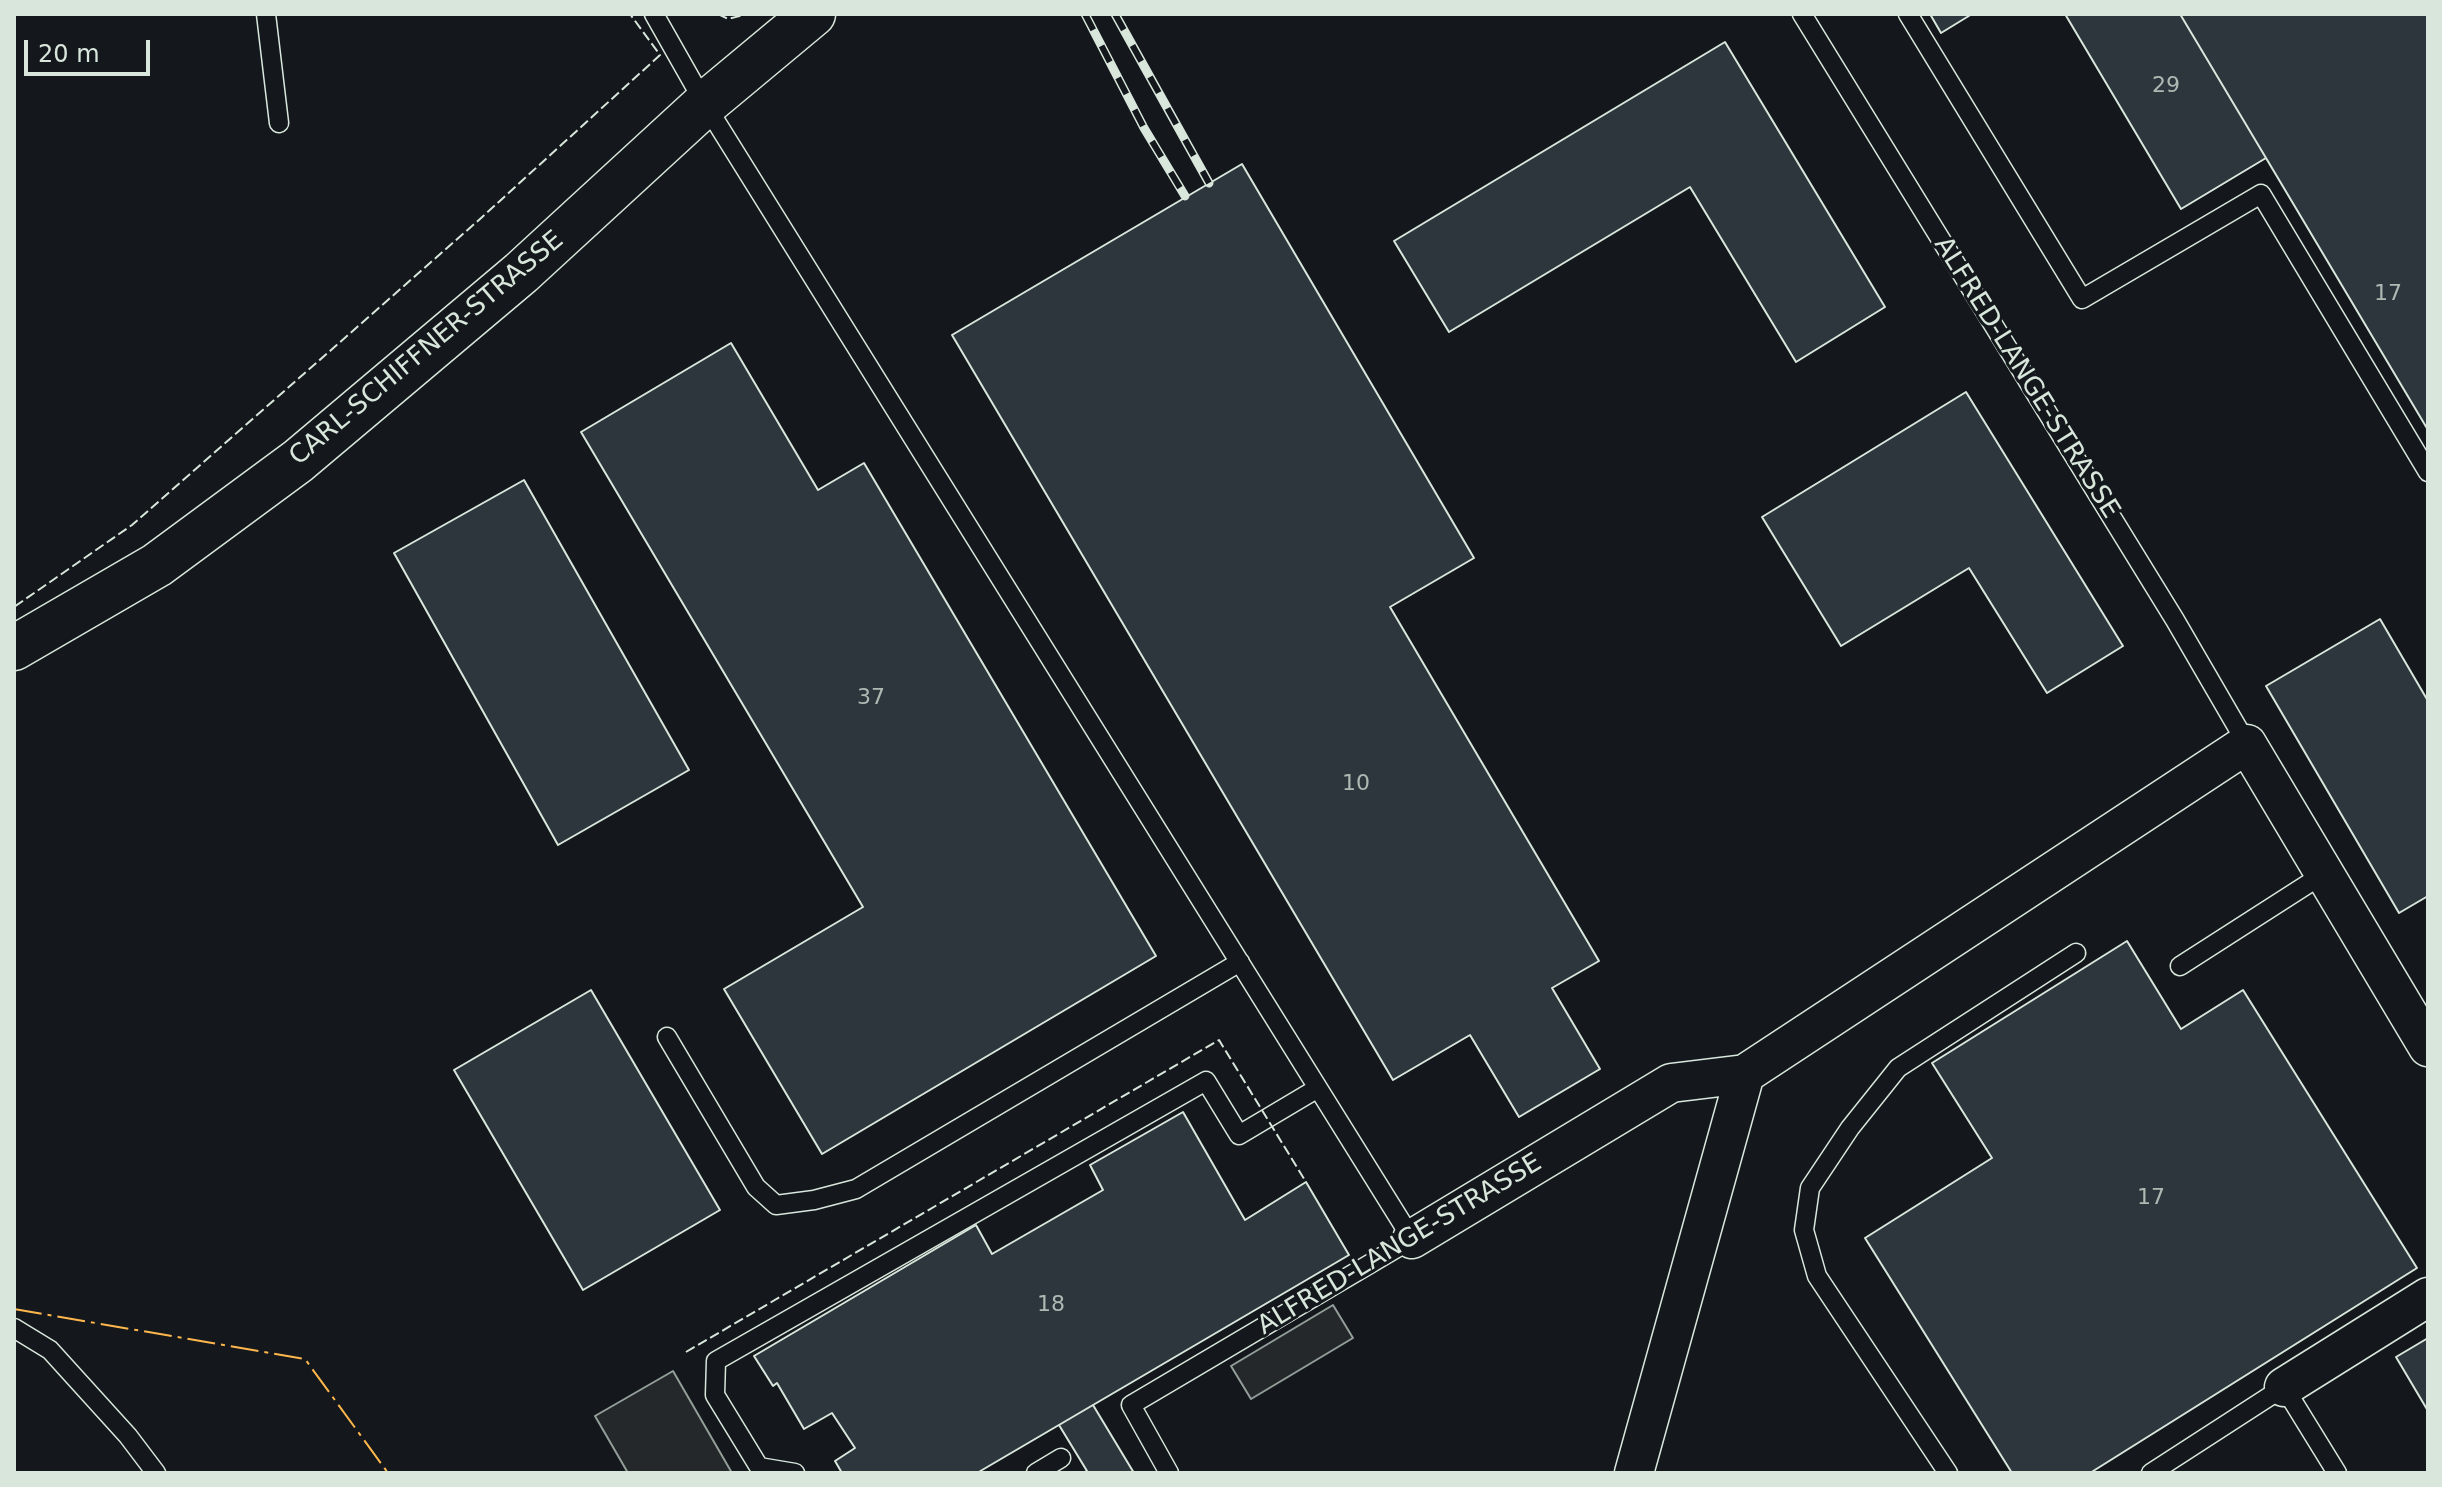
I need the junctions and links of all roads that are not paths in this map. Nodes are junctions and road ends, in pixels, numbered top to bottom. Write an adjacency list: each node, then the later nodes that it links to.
1 (266, 14): 7 (lane)
2 (654, 14): 6 (lane)
3 (813, 14): 6 (main road, CARL-SCHIFFNER-STRASSE)
4 (1802, 14): 10 (lane, ALFRED-LANGE-STRASSE)
5 (1908, 14): 8 (lane)
6 (705, 104): 9 (main road, CARL-SCHIFFNER-STRASSE); 13 (lane)
7 (279, 123)
8 (2428, 472)
9 (14, 648)
10 (2247, 744): 11 (street, ALFRED-LANGE-STRASSE); 17 (street, ALFRED-LANGE-STRASSE)
11 (2325, 873): 14 (lane); 16 (street, ALFRED-LANGE-STRASSE)
12 (2076, 953): 29 (lane)
13 (1240, 962): 15 (lane); 18 (lane)
14 (2180, 966)
15 (667, 1037)
16 (2428, 1047)
17 (1745, 1074): 19 (street, ALFRED-LANGE-STRASSE); 28 (street)
18 (1318, 1088): 19 (lane); 25 (lane)
19 (1412, 1239): 27 (lane, ALFRED-LANGE-STRASSE)
20 (2428, 1297): 22 (street)
21 (14, 1328): 24 (lane)
22 (2284, 1387): 30 (lane); 31 (lane)
23 (1061, 1458): 26 (lane)
24 (156, 1473)
25 (795, 1473)
26 (1036, 1473)
27 (1169, 1473)
28 (1634, 1473)
29 (1948, 1473)
30 (2151, 1473)
31 (2337, 1473)

